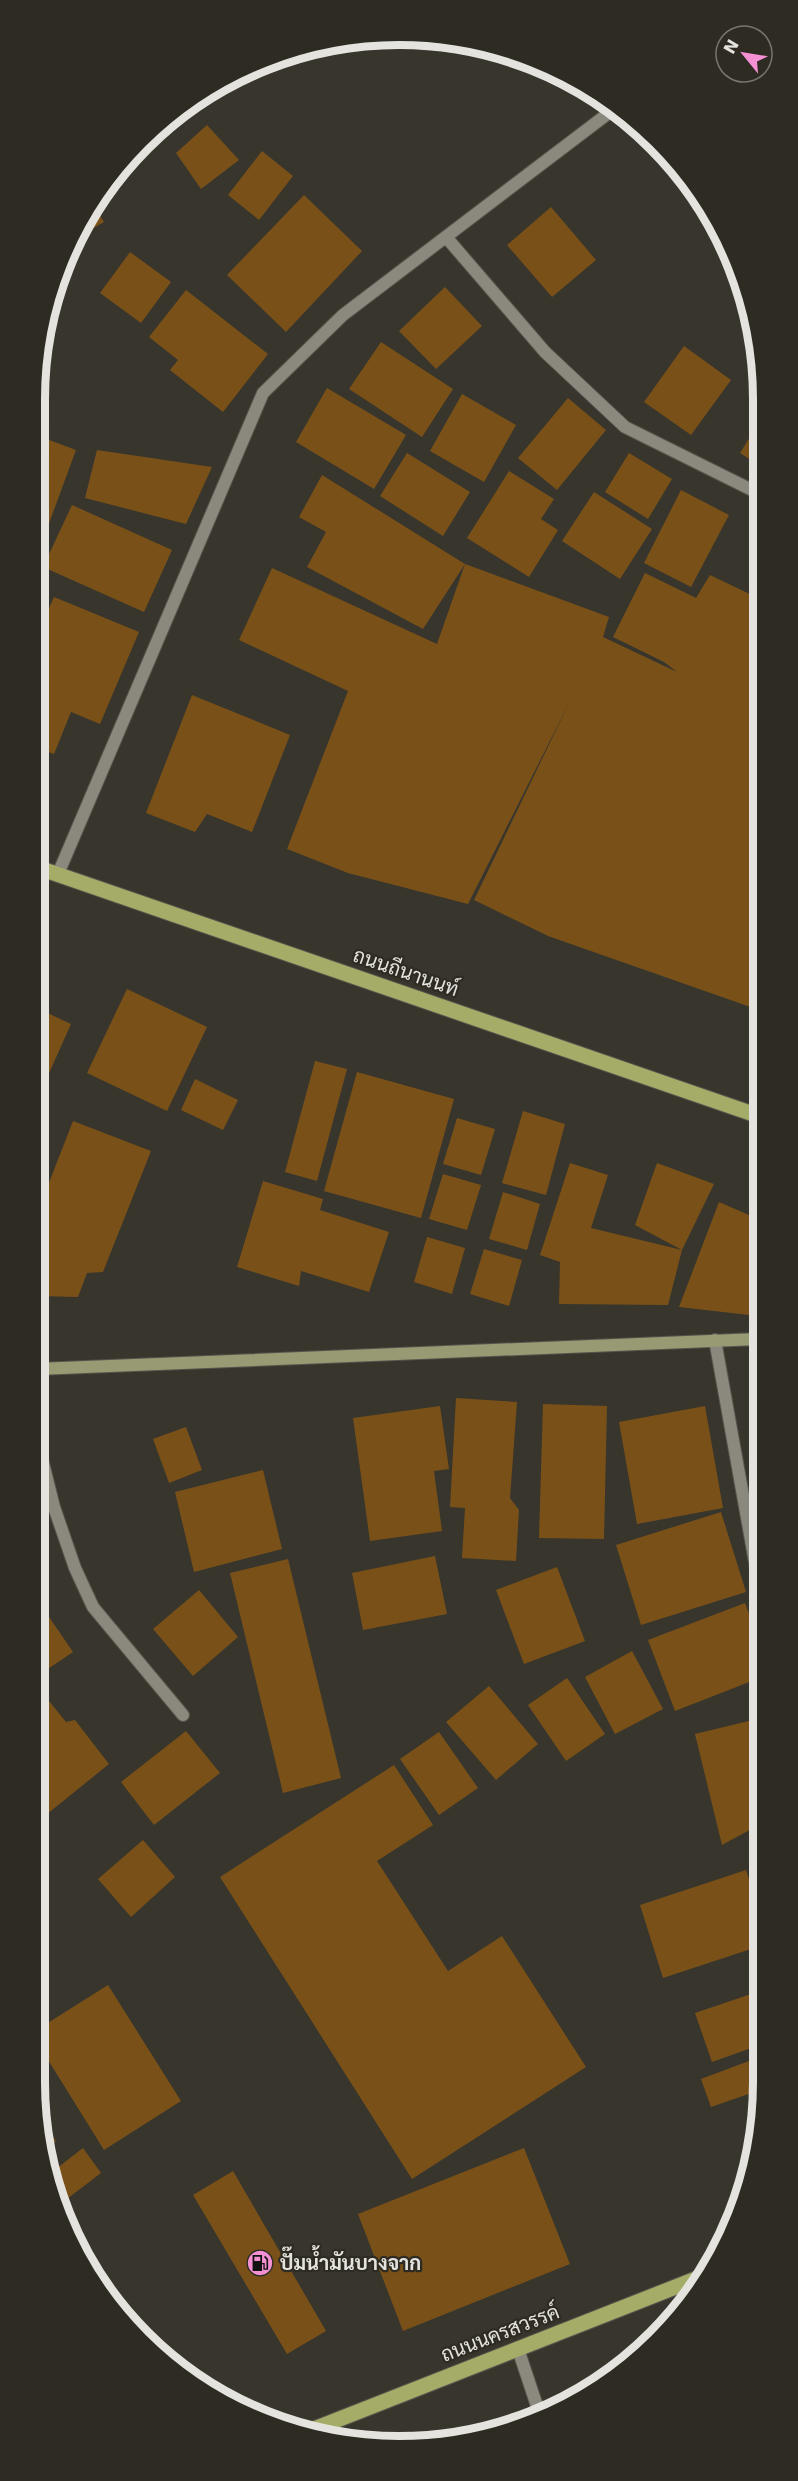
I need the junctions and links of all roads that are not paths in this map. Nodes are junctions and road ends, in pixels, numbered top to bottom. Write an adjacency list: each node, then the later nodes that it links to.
1 (608, 113): 2 (street)
2 (446, 237): 3 (street); 5 (street)
3 (753, 491)
4 (45, 870): 5 (main road, ถนนถีนานนท์)
5 (58, 874): 6 (main road, ถนนถีนานนท์)
6 (753, 1114)
7 (753, 1339): 8 (street)
8 (715, 1341): 9 (street); 11 (street)
9 (45, 1369)
10 (45, 1471): 12 (street)
11 (753, 1551)
12 (183, 1715)
13 (692, 2281): 14 (main road, ถนนนครสวรรค์)
14 (518, 2349): 15 (street); 16 (main road, ถนนนครสวรรค์)
15 (537, 2407)
16 (318, 2426)

